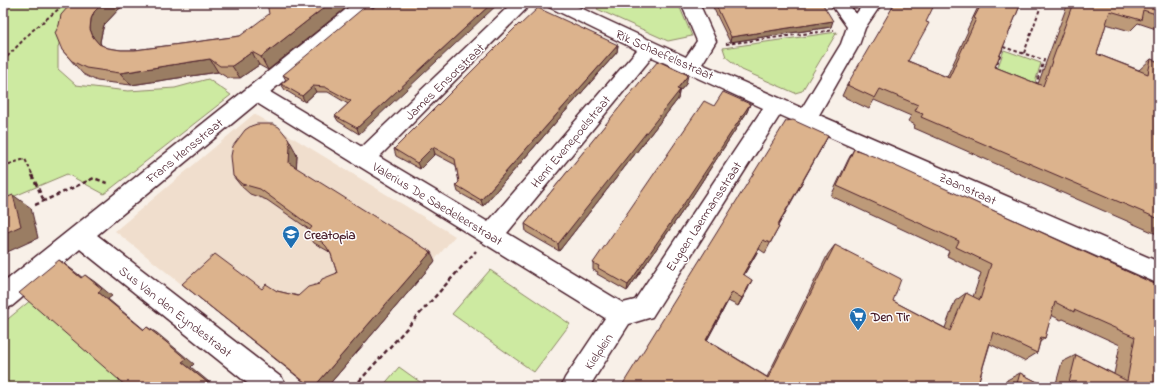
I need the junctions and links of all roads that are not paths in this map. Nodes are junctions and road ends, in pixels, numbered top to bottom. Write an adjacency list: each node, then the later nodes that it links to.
1 (366, 3): 10 (street, Frans Hensstraat)
2 (523, 3): 13 (street, James Ensorstraat)
3 (555, 3): 8 (street, Rik Schaefelsstraat)
4 (690, 3): 9 (street)
5 (839, 3): 7 (street)
6 (873, 3): 7 (street)
7 (856, 27): 12 (street)
8 (649, 48): 9 (street, Rik Schaefelsstraat); 15 (street, Henri Evenepoelstraat)
9 (690, 66): 11 (street, Rik Schaefelsstraat)
10 (255, 92): 13 (street, Valerius De Saedeleerstraat); 14 (street, Frans Hensstraat)
11 (776, 105): 12 (street, Zaanstraat); 18 (street, Eugeen Laermansstraat)
12 (808, 117): 16 (street, Zaanstraat)
13 (364, 158): 15 (street, Valerius De Saedeleerstraat)
14 (80, 235): 17 (street, Frans Hensstraat); 19 (street, Sus Van den Eyndestraat)
15 (491, 235): 18 (street, Valerius De Saedeleerstraat)
16 (1159, 273)
17 (3, 298)
18 (621, 315): 20 (street, Kielplein)
19 (273, 387)
20 (574, 387)

